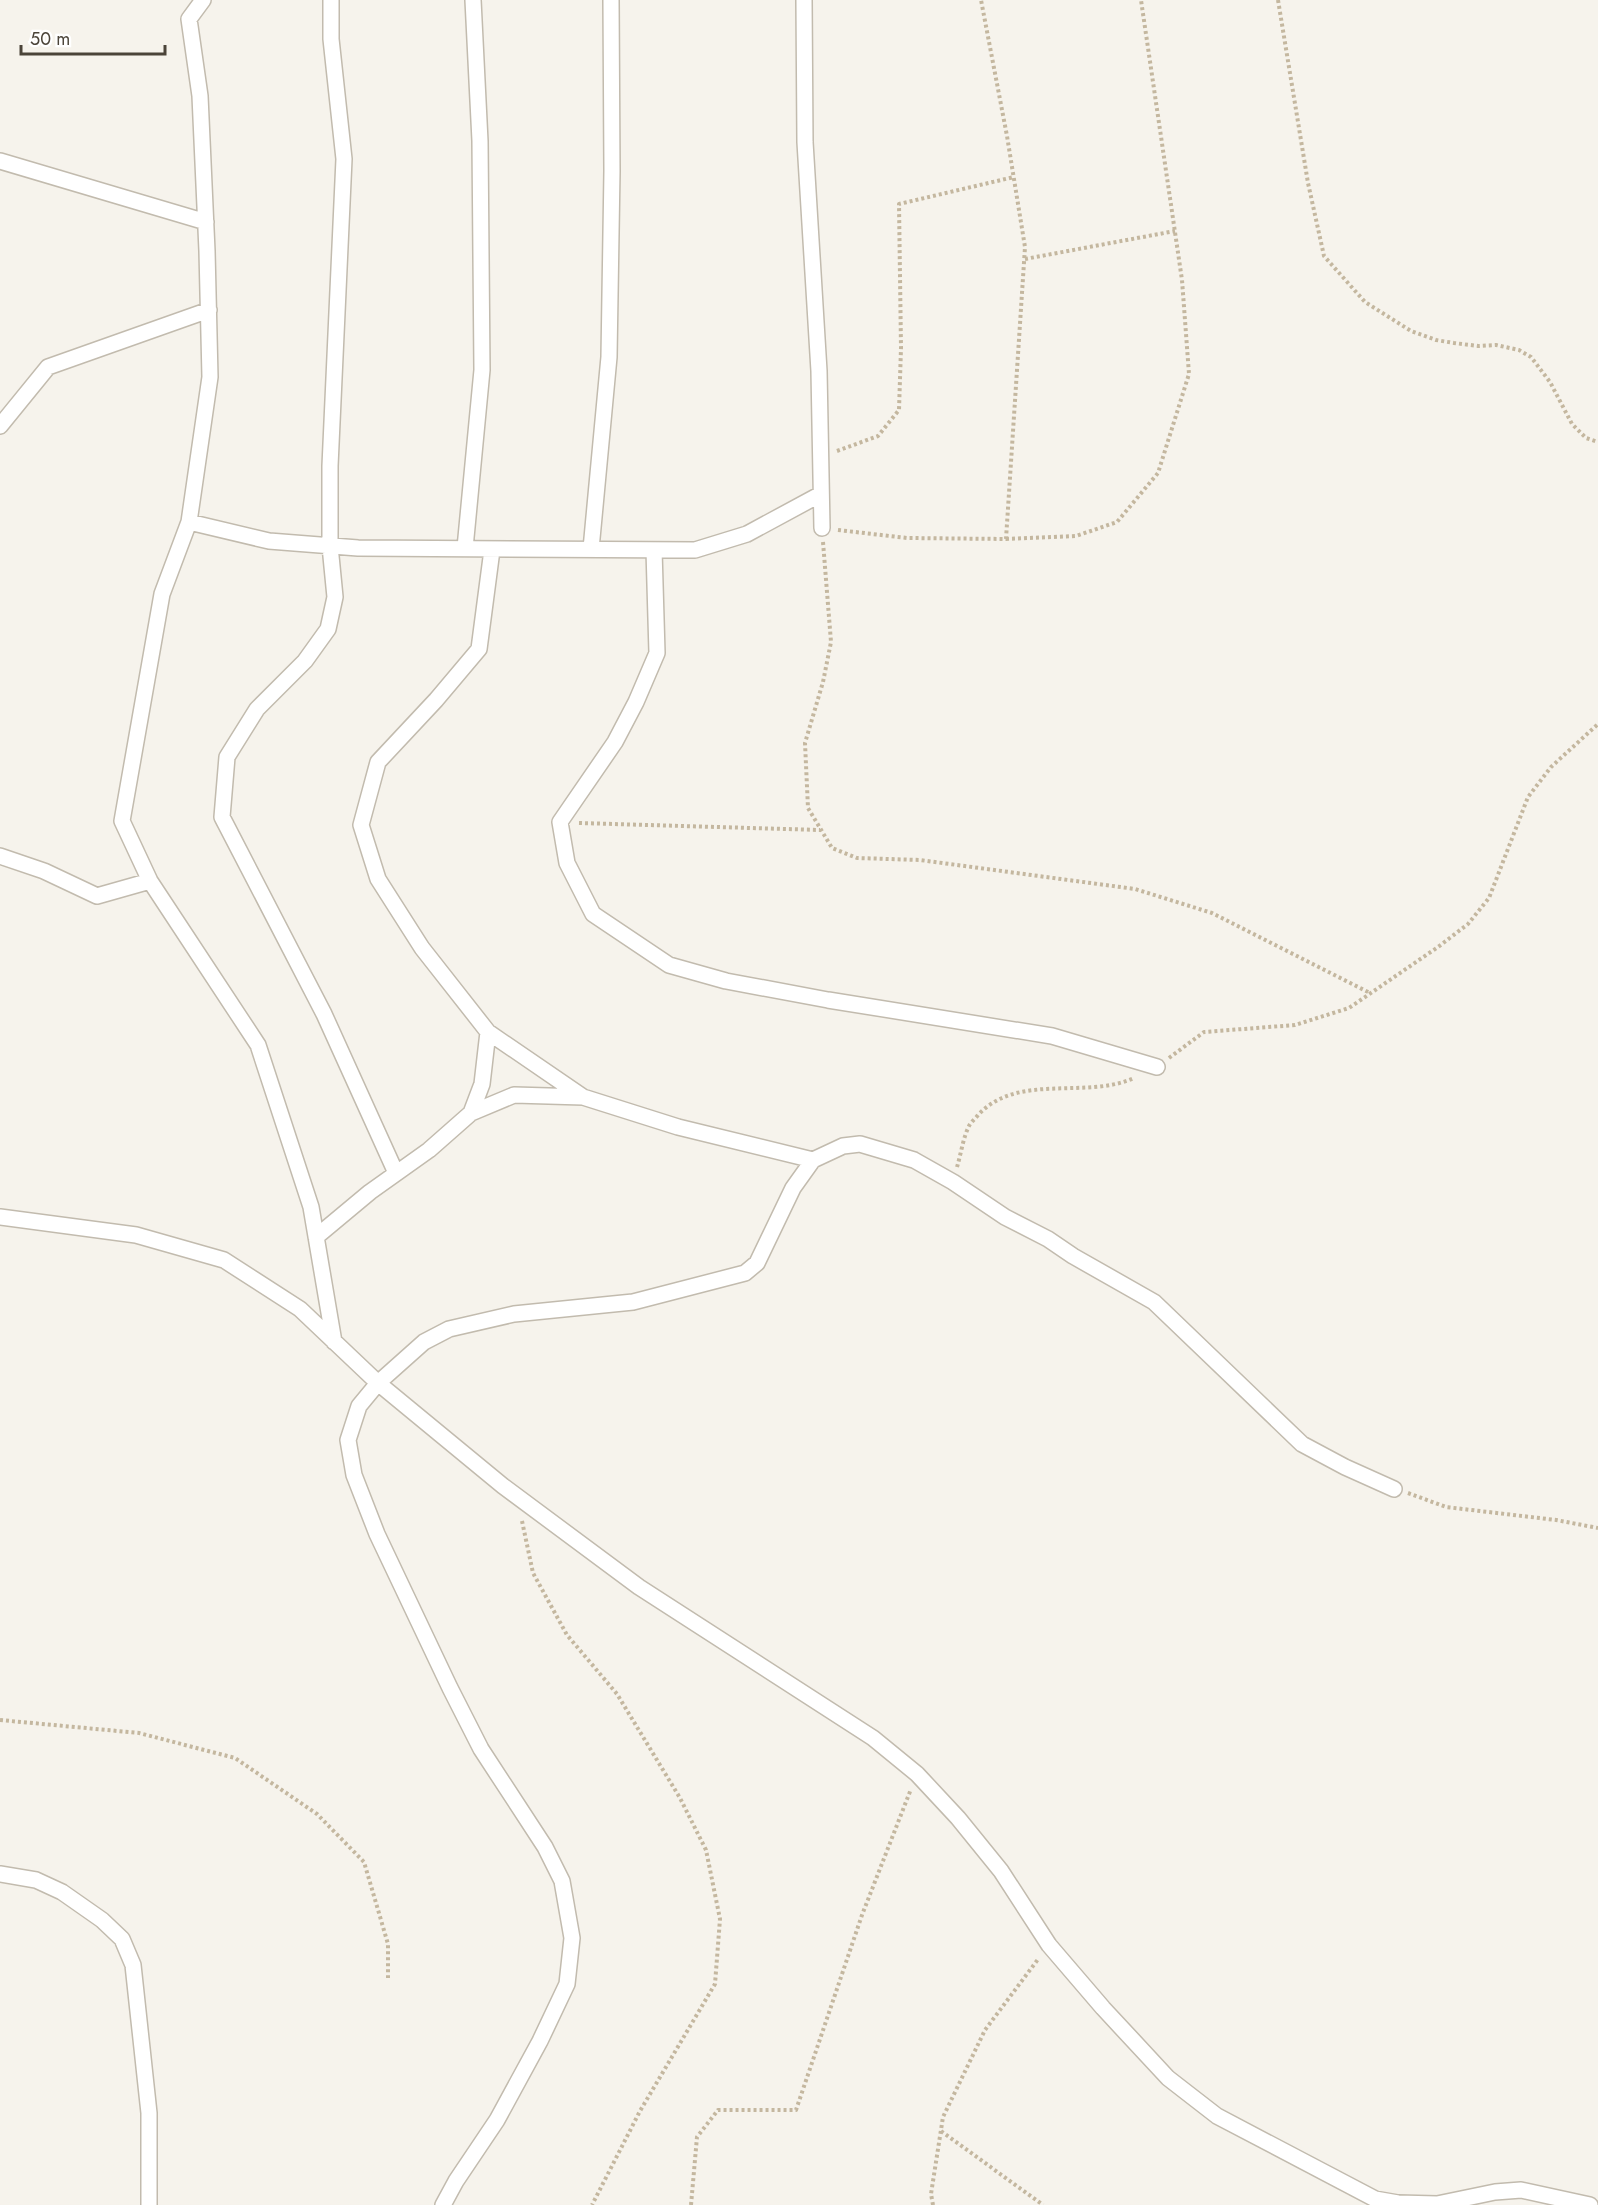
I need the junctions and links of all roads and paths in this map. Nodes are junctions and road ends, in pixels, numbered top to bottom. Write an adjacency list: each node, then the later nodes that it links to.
1 (203, 0): 11 (street)
2 (331, 0): 22 (street)
3 (473, 0): 23 (street)
4 (611, 0): 24 (street)
5 (804, 0): 17 (street)
6 (981, 0): 10 (path)
7 (1141, 0): 12 (path)
8 (1278, 0): 16 (path)
9 (0, 161): 11 (street)
10 (1014, 177): 13 (path); 17 (path)
11 (206, 222): 14 (street)
12 (1175, 231): 13 (path); 21 (path)
13 (1025, 260): 21 (path)
14 (208, 310): 15 (street); 19 (street)
15 (0, 426)
16 (1598, 442)
17 (821, 457): 18 (street)
18 (821, 495): 20 (street); 26 (street)
19 (189, 522): 22 (street); 31 (street)
20 (822, 528): 21 (path); 29 (path)
21 (1006, 539)
22 (330, 546): 23 (street); 38 (street)
23 (465, 548): 25 (street)
24 (591, 549): 25 (street); 26 (street)
25 (492, 550): 33 (street)
26 (654, 550): 28 (street)
27 (1598, 724): 32 (path)
28 (560, 822): 29 (path); 34 (street)
29 (821, 830): 32 (path)
30 (0, 856): 31 (street)
31 (150, 881): 41 (street)
32 (1370, 993): 34 (path)
33 (488, 1032): 35 (street); 36 (street)
34 (1157, 1067): 39 (path)
35 (583, 1097): 36 (street); 37 (street)
36 (471, 1113): 38 (street)
37 (813, 1160): 39 (street); 43 (street)
38 (396, 1173): 41 (street)
39 (953, 1182): 44 (street)
40 (0, 1217): 42 (street)
41 (316, 1237): 42 (street)
42 (334, 1341): 43 (street)
43 (378, 1383): 45 (street); 54 (street)
44 (1394, 1489): 46 (path)
45 (517, 1497): 48 (street); 55 (path)
46 (1598, 1528)
47 (0, 1720): 51 (path)
48 (917, 1774): 50 (street); 56 (path)
49 (0, 1874): 53 (street)
50 (1049, 1945): 52 (path); 59 (street)
51 (388, 1978)
52 (941, 2131): 57 (path); 58 (path)
53 (149, 2205)
54 (443, 2205)
55 (592, 2205)
56 (691, 2205)
57 (933, 2205)
58 (1043, 2205)
59 (1590, 2205)

